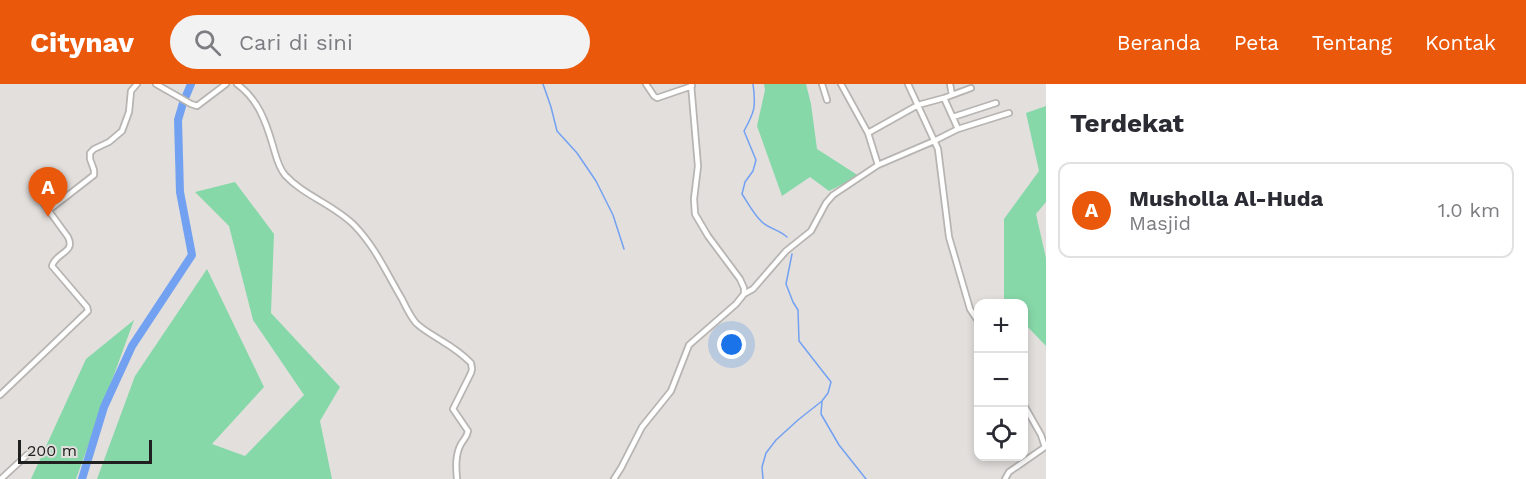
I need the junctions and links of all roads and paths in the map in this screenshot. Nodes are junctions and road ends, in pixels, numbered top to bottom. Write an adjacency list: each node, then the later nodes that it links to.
1 (137, 84): 24 (street)
2 (156, 84): 3 (street)
3 (226, 84)
4 (237, 84): 31 (street)
5 (646, 84): 10 (street)
6 (822, 84): 14 (street)
7 (841, 84): 20 (street)
8 (908, 84): 16 (street)
9 (950, 84): 12 (street)
10 (691, 85): 25 (street)
11 (971, 88): 12 (street)
12 (952, 95): 13 (street)
13 (944, 98): 16 (street); 18 (street)
14 (827, 100)
15 (996, 103): 18 (street)
16 (918, 105): 20 (street); 21 (street)
17 (1009, 113): 19 (street)
18 (953, 117): 19 (street)
19 (958, 129): 21 (street)
20 (868, 133): 22 (street)
21 (934, 141): 22 (street); 26 (street)
22 (878, 165): 25 (street)
23 (33, 189): 24 (street)
24 (49, 210): 27 (street)
25 (744, 294): 32 (street)
26 (974, 315)
27 (0, 395)
28 (1024, 407): 33 (street)
29 (28, 454): 30 (street)
30 (1, 479)
31 (457, 479)
32 (614, 479)
33 (1005, 479)

